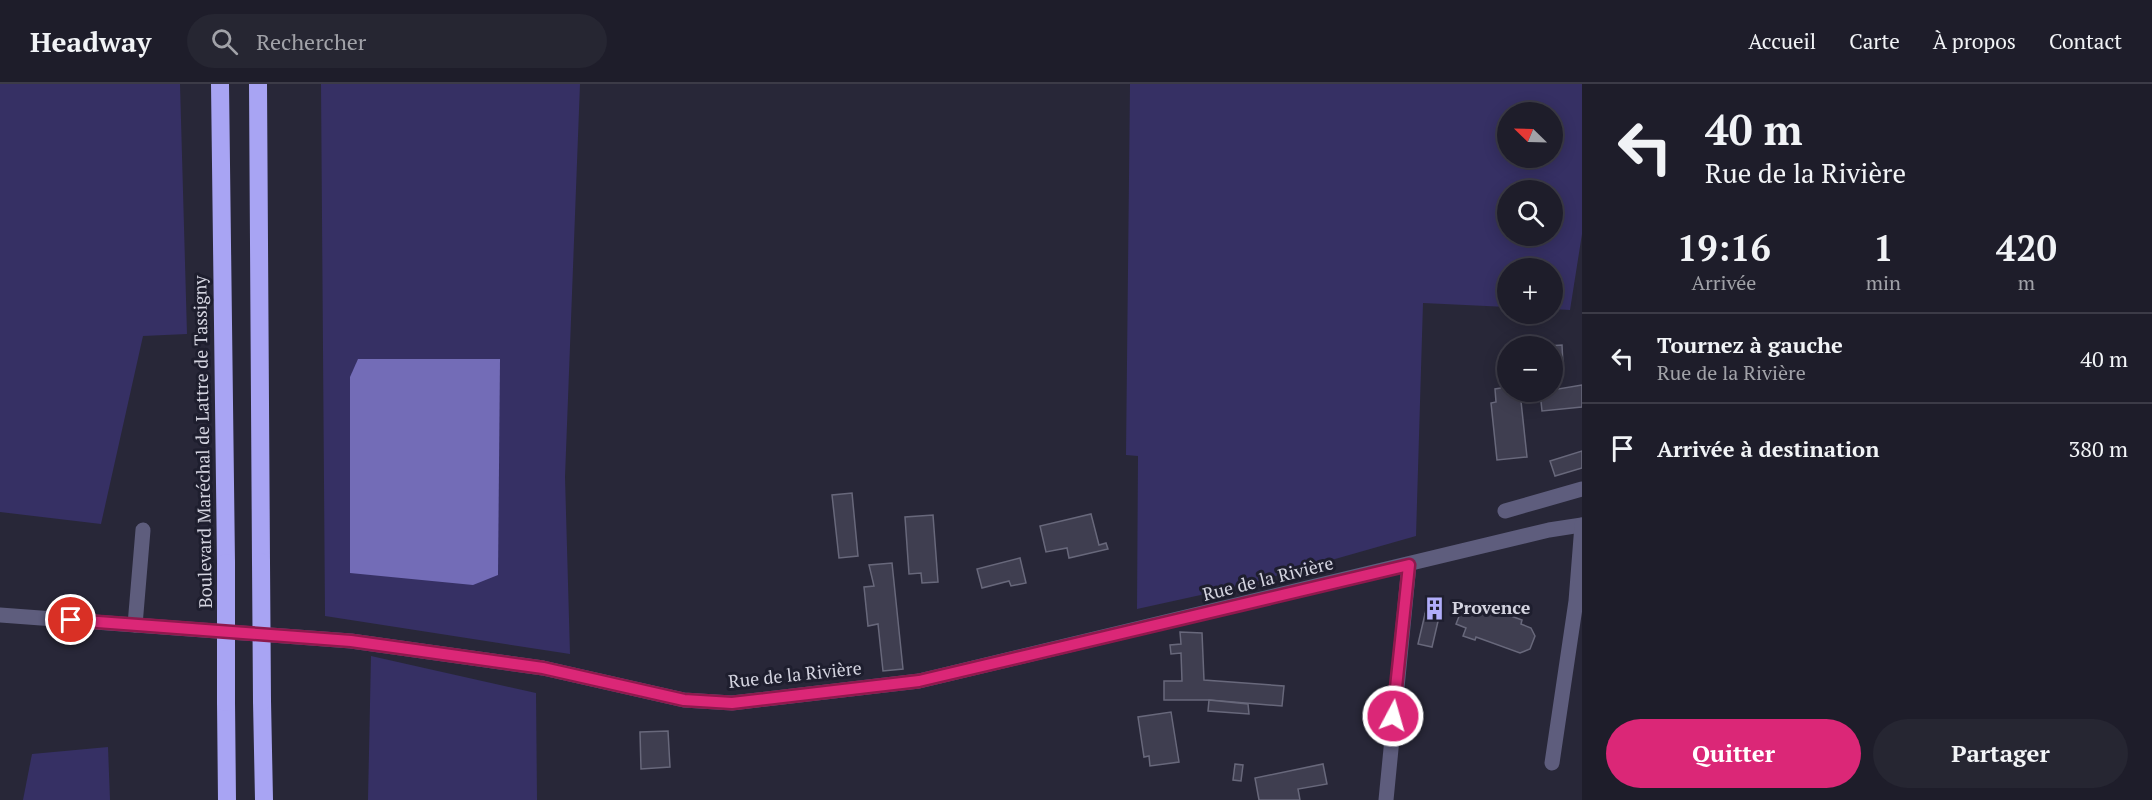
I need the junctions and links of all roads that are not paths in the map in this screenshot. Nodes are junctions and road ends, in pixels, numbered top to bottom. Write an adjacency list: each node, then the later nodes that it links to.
1 (220, 84): 11 (highway, Boulevard Maréchal de Lattre de Tassigny, bridge)
2 (258, 84): 12 (highway, bridge)
3 (1582, 489): 4 (street)
4 (1505, 511)
5 (1582, 525): 7 (street, Rue de la Rivière); 10 (street)
6 (143, 530): 9 (street)
7 (1409, 565): 9 (street, Rue de la Rivière); 13 (street)
8 (0, 615): 9 (street, Rue de la Rivière)
9 (135, 625)
10 (1552, 763)
11 (227, 800)
12 (264, 800)
13 (1386, 800)

